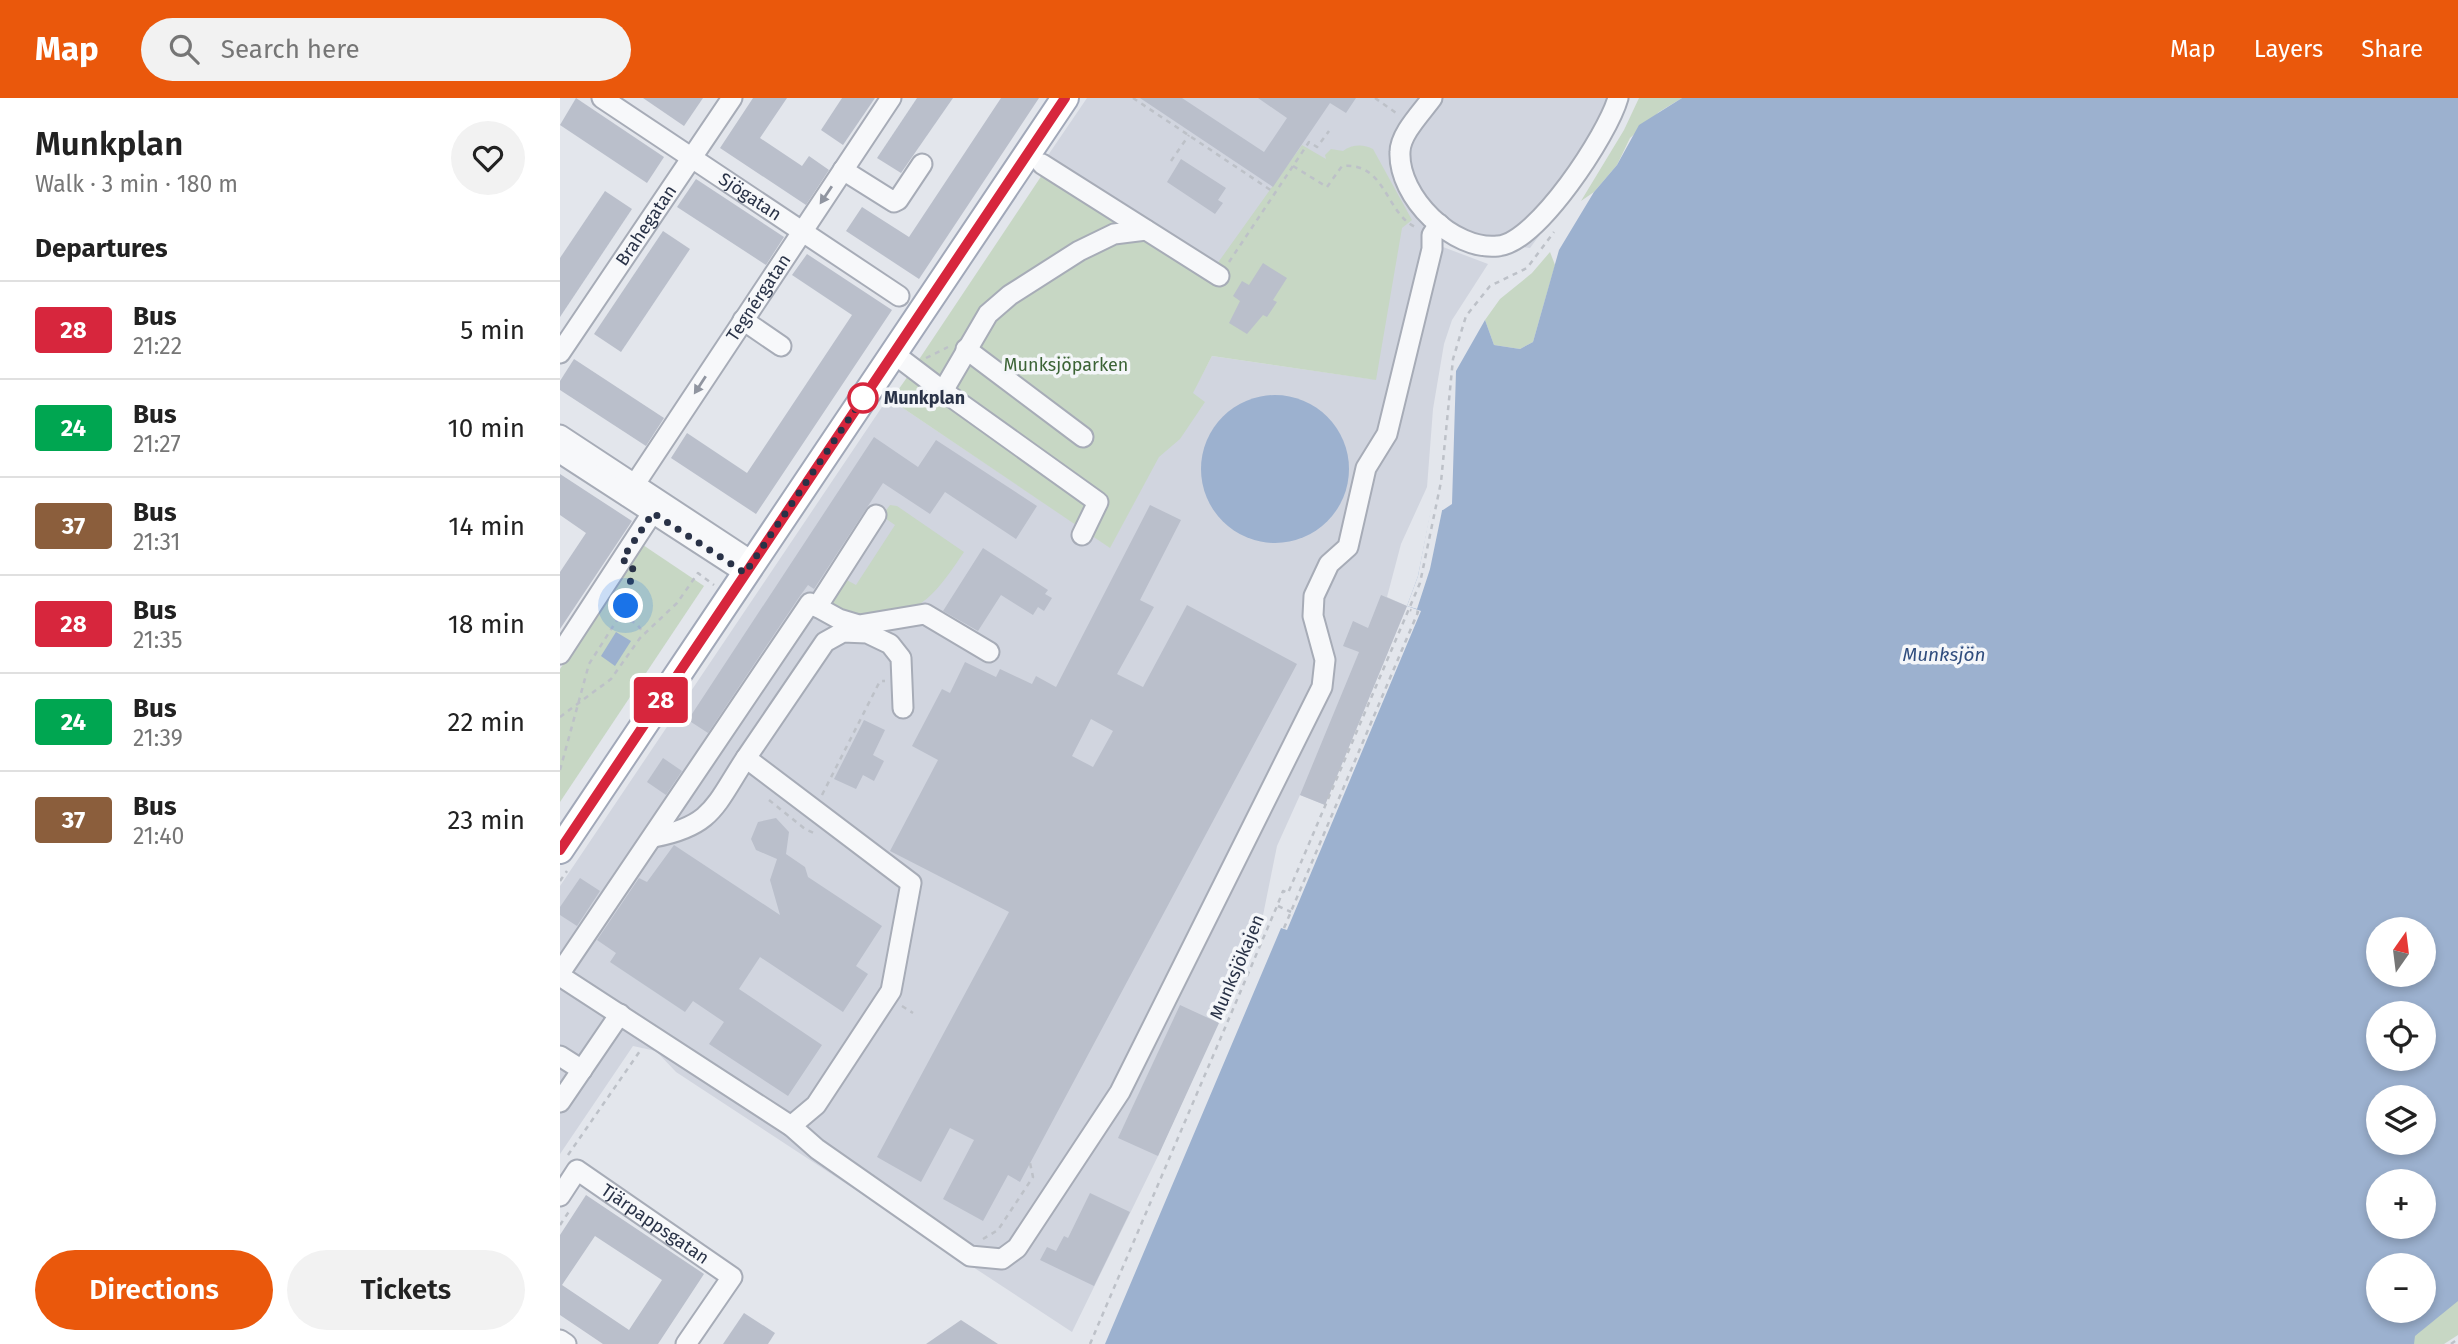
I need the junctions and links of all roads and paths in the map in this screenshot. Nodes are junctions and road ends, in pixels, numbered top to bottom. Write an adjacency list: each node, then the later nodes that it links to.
1 (602, 98): 12 (street, Sjögatan)
2 (732, 98): 12 (street, Brahegatan)
3 (891, 98): 17 (street, Tegnérgatan)
4 (1065, 98): 29 (main road)
5 (1133, 98): 11 (path)
6 (1374, 98): 9 (path)
7 (1432, 98): 20 (street)
8 (1618, 98): 20 (street)
9 (1400, 115)
10 (1329, 131): 16 (path)
11 (1189, 135): 13 (path); 18 (path)
12 (692, 157): 22 (street, Sjögatan); 28 (street, Brahegatan)
13 (1171, 161)
14 (922, 164): 17 (street)
15 (1042, 164): 21 (street)
16 (1293, 166): 18 (path); 20 (path)
17 (843, 170): 22 (street, Tegnérgatan, one-way to 22)
18 (1275, 193): 23 (path)
19 (1557, 226): 42 (path)
20 (1436, 228): 66 (street)
21 (1146, 230): 23 (street); 26 (street)
22 (802, 231): 24 (street, Sjögatan); 25 (street, Tegnérgatan)
23 (1219, 276)
24 (899, 296)
25 (743, 320): 27 (street); 34 (street, Tegnérgatan, one-way to 34)
26 (969, 344): 29 (path); 30 (street); 32 (street)
27 (781, 346)
28 (560, 353)
29 (900, 359): 30 (street); 39 (main road)
30 (943, 391): 37 (street)
31 (560, 435): 34 (street)
32 (1083, 437)
33 (560, 453): 34 (street)
34 (631, 490): 35 (street)
35 (657, 507): 38 (street); 39 (street)
36 (876, 515): 41 (street)
37 (1082, 535)
38 (622, 559): 43 (path); 46 (street)
39 (749, 568): 56 (main road)
40 (714, 585): 44 (path)
41 (817, 607): 45 (street); 55 (street)
42 (1410, 608): 57 (path, Munksjökajen); 58 (path)
43 (621, 616): 44 (path); 48 (path)
44 (644, 634): 48 (path)
45 (989, 652)
46 (560, 654)
47 (903, 680): 49 (street); 51 (street); 53 (path)
48 (580, 702): 50 (path); 52 (path)
49 (903, 708)
50 (560, 717)
51 (746, 758): 53 (street); 55 (street)
52 (560, 770)
53 (815, 810): 54 (path); 66 (street)
54 (805, 829)
55 (654, 837): 60 (street)
56 (560, 850)
57 (1277, 906): 58 (path); 73 (path, Munksjökajen)
58 (1291, 912): 59 (path)
59 (1284, 928)
60 (561, 977): 61 (street)
61 (620, 1014): 62 (street); 64 (street)
62 (651, 1034): 66 (street); 67 (path)
63 (560, 1056): 64 (street)
64 (582, 1070): 65 (street)
65 (560, 1102)
66 (791, 1126)
67 (577, 1171): 68 (street); 72 (street, Tjärpappsgatan)
68 (560, 1196)
69 (2458, 1339): 74 (path)
70 (560, 1340): 71 (street)
71 (566, 1344)
72 (686, 1344)
73 (1090, 1344)
74 (2451, 1344)

